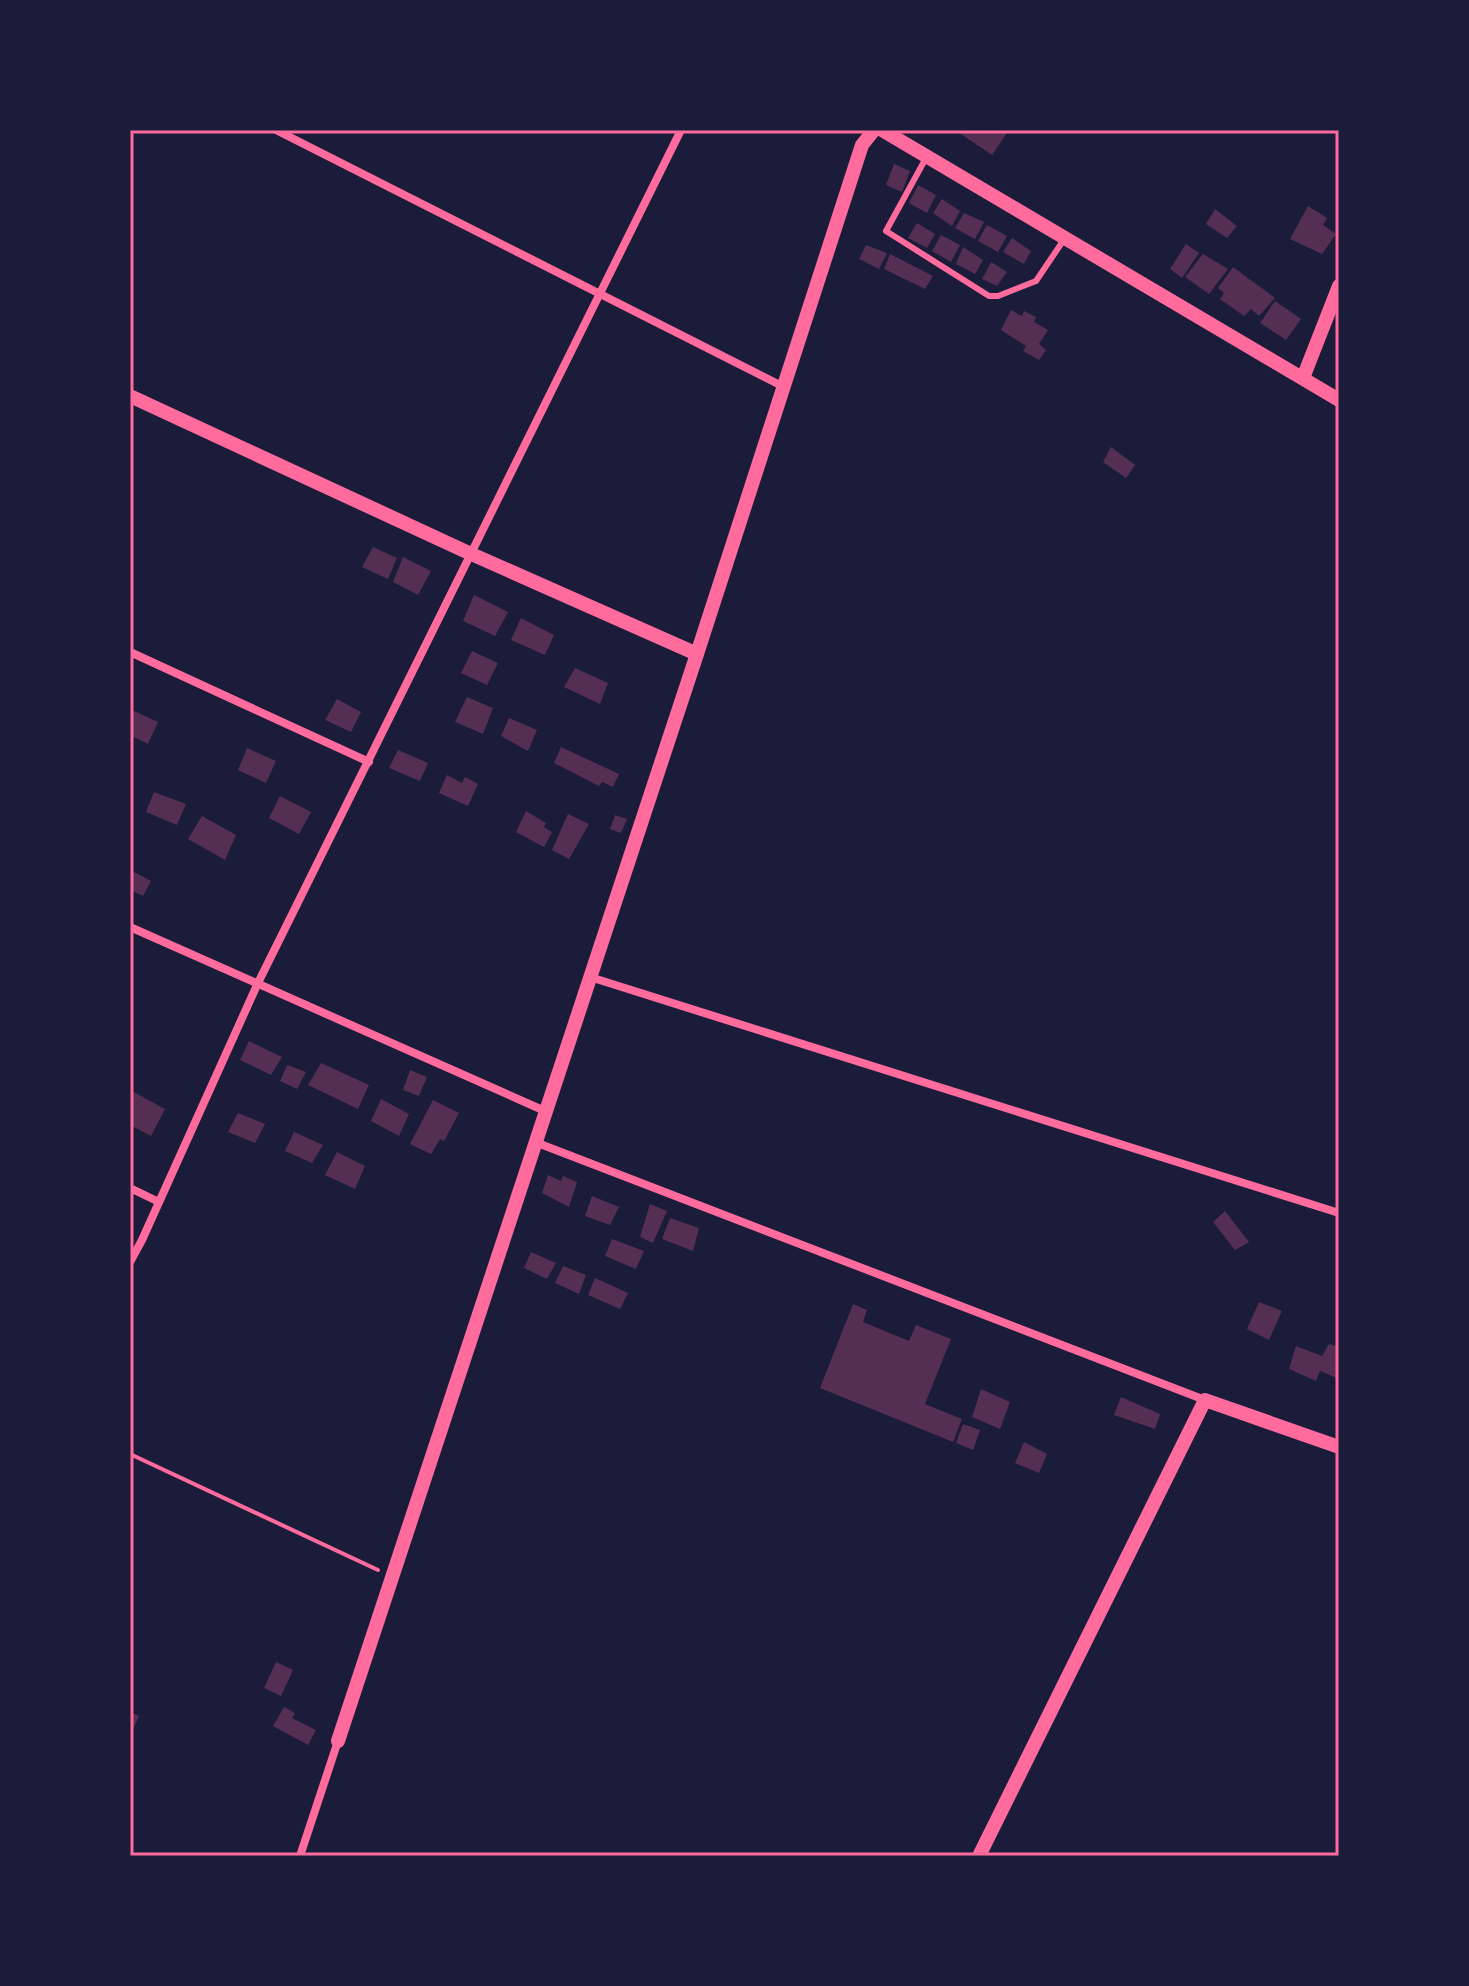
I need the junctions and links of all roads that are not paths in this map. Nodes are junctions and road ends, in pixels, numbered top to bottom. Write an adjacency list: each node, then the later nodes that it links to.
1 (276, 130): 8 (street)
2 (681, 130): 8 (street)
3 (874, 130): 10 (street)
4 (882, 130): 5 (street)
5 (927, 156): 6 (street); 6 (lane)
6 (1065, 238): 9 (street)
7 (1339, 286): 9 (street)
8 (597, 295): 10 (street); 13 (street)
9 (1303, 378): 12 (street)
10 (784, 387): 15 (street)
11 (130, 396): 13 (street)
12 (1339, 400)
13 (469, 553): 15 (street); 16 (street)
14 (130, 652): 16 (street)
15 (697, 654): 18 (street)
16 (369, 762): 19 (street)
17 (130, 927): 19 (street)
18 (590, 977): 20 (street); 24 (street)
19 (257, 985): 20 (street); 23 (street)
20 (545, 1111): 21 (street)
21 (535, 1142): 26 (street); 28 (street)
22 (130, 1188): 23 (street)
23 (159, 1202): 25 (street)
24 (1339, 1213)
25 (130, 1262)
26 (1205, 1400): 27 (street); 30 (street)
27 (1339, 1447)
28 (338, 1741): 29 (street)
29 (300, 1856)
30 (979, 1856)

